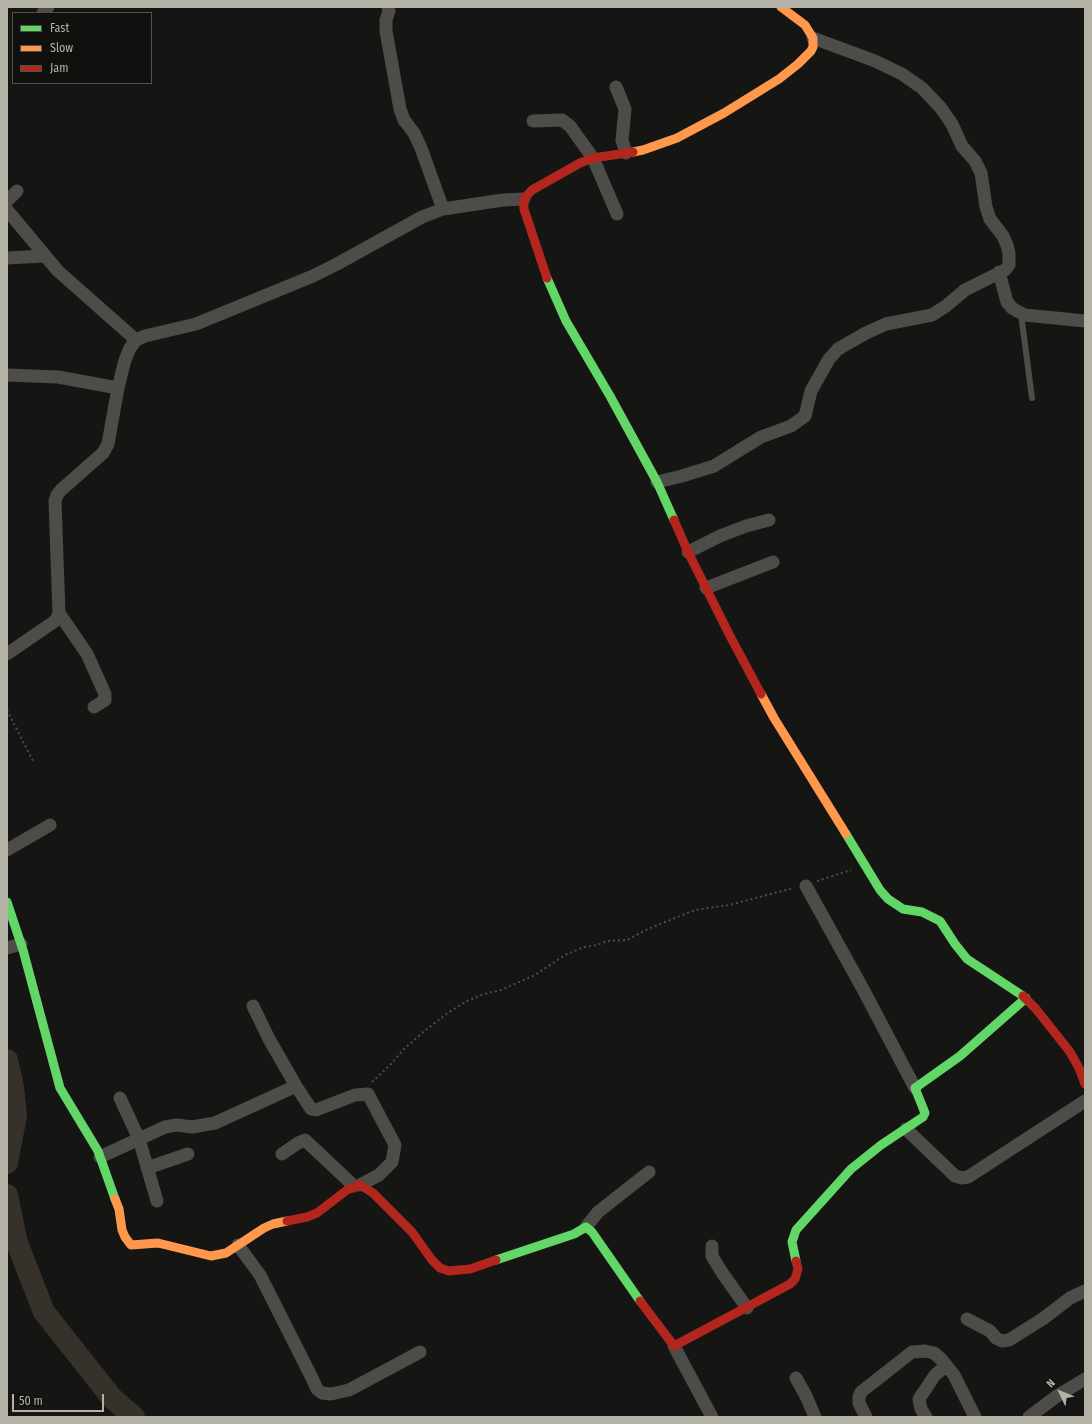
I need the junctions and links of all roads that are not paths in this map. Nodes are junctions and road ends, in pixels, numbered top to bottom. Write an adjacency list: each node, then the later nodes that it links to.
1 (388, 7): 11 (street)
2 (781, 7): 3 (street)
3 (813, 38): 6 (street); 16 (street)
4 (616, 87): 6 (street)
5 (533, 121): 7 (street)
6 (626, 153): 7 (street)
7 (593, 158): 9 (street); 13 (street)
8 (17, 191): 10 (street)
9 (524, 199): 11 (street); 23 (street)
10 (7, 201)
11 (443, 209): 19 (street)
12 (7, 210): 14 (street)
13 (617, 214)
14 (45, 256): 15 (street); 19 (street)
15 (7, 258)
16 (999, 272): 17 (street); 23 (street)
17 (1021, 313): 18 (street); 22 (lane)
18 (1085, 320)
19 (136, 340): 21 (street)
20 (7, 375): 21 (street)
21 (118, 388): 28 (street)
22 (1032, 398)
23 (657, 482): 25 (street)
24 (769, 520): 25 (street)
25 (688, 552): 27 (street)
26 (773, 562): 27 (street)
27 (706, 588): 37 (street)
28 (59, 613): 29 (street); 30 (street)
29 (7, 654)
30 (94, 707)
31 (50, 825): 32 (street)
32 (7, 850)
33 (806, 886): 41 (street)
34 (7, 902): 35 (street)
35 (21, 944): 36 (street); 48 (street)
36 (7, 948)
37 (1026, 998): 39 (street); 41 (street)
38 (253, 1006): 40 (street)
39 (1085, 1084)
40 (296, 1086): 45 (street); 51 (street)
41 (915, 1088): 44 (street)
42 (120, 1098): 45 (street)
43 (1085, 1101): 44 (street)
44 (906, 1129): 57 (street)
45 (139, 1139): 48 (street); 49 (street)
46 (188, 1154): 49 (street)
47 (282, 1154): 51 (street)
48 (100, 1157): 54 (street)
49 (147, 1168): 52 (street)
50 (649, 1172): 53 (street)
51 (357, 1186): 53 (street); 54 (street)
52 (157, 1201)
53 (586, 1227): 59 (street)
54 (238, 1245): 60 (street)
55 (712, 1246): 57 (street)
56 (1085, 1291): 58 (street)
57 (747, 1308): 59 (street)
58 (967, 1319)
59 (674, 1346): 64 (street)
60 (420, 1352)
61 (946, 1366): 66 (street); 67 (street); 68 (street)
62 (796, 1378): 65 (street)
63 (1085, 1380): 69 (street)
64 (712, 1417)
65 (815, 1417)
66 (866, 1417)
67 (926, 1417)
68 (975, 1417)
69 (1028, 1417)

